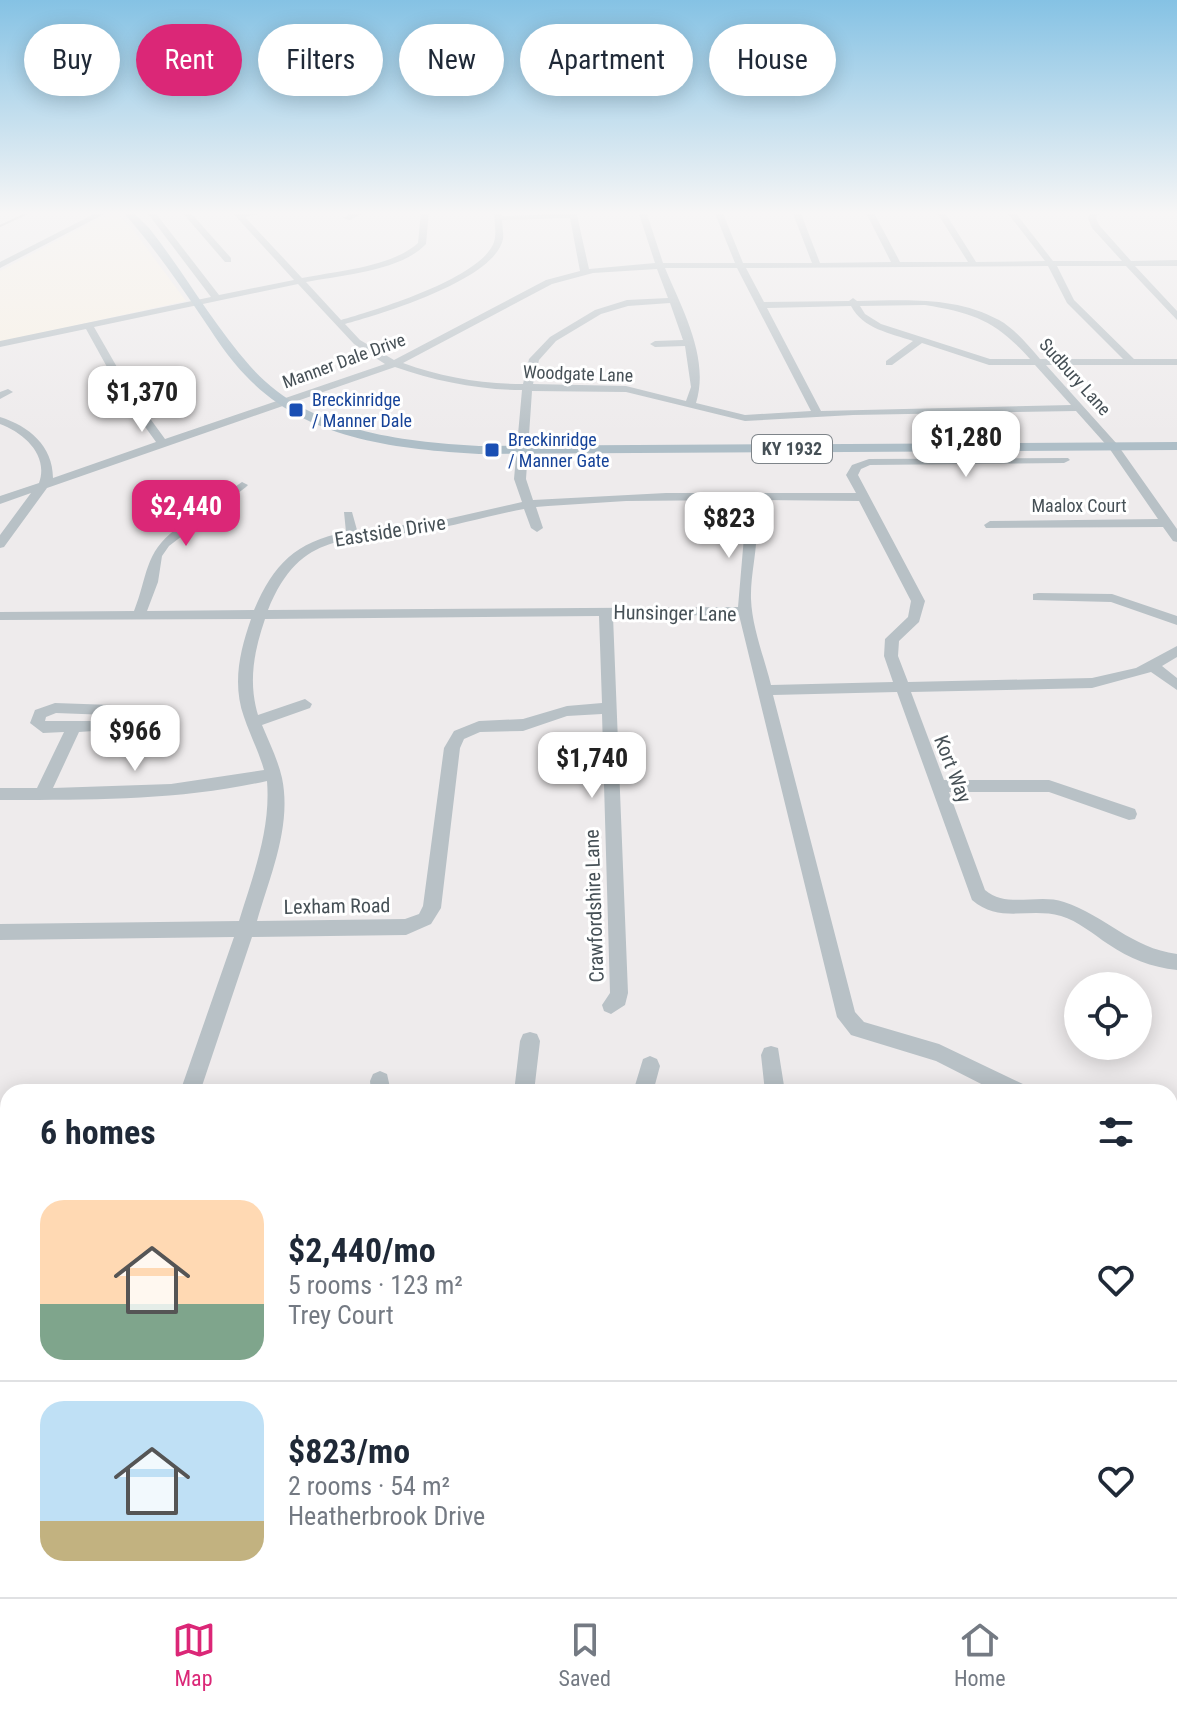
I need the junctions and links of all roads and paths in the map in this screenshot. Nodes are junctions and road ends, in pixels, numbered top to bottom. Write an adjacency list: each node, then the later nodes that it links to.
1 (184, 286): 14 (main road, KY 1932)
2 (207, 286): 11 (street)
3 (273, 286): 11 (street)
4 (305, 286): 17 (street, Woodgate Lane)
5 (439, 286): 17 (street)
6 (542, 286): 27 (street, Manner Dale Drive)
7 (668, 286): 12 (street)
8 (750, 286): 15 (street)
9 (1063, 286): 23 (street)
10 (1148, 286): 16 (street)
11 (216, 297): 14 (street)
12 (674, 300): 20 (street); 28 (street)
13 (853, 301): 15 (street, Sudbury Lane); 19 (street); 26 (street, Sudbury Lane)
14 (197, 302): 18 (street); 29 (main road, KY 1932)
15 (760, 305): 32 (street)
16 (1177, 317)
17 (339, 323): 27 (street, Woodgate Lane)
18 (89, 326): 21 (street); 34 (street)
19 (919, 341): 25 (street); 26 (street)
20 (689, 343): 22 (street); 30 (street)
21 (0, 344)
22 (655, 344)
23 (1131, 362): 24 (street); 26 (street)
24 (1177, 362)
25 (889, 363)
26 (1038, 363): 31 (street, Sudbury Lane)
27 (394, 364): 28 (street, Woodgate Lane); 29 (street, Manner Dale Drive)
28 (528, 388): 30 (street, Woodgate Lane); 37 (street)
29 (284, 403): 34 (street, Manner Dale Drive); 37 (main road, KY 1932)
30 (690, 405): 32 (street, Woodgate Lane)
31 (1078, 408): 32 (street, Woodgate Lane); 35 (street, Sudbury Lane)
32 (818, 414)
33 (0, 420): 39 (street)
34 (164, 445): 39 (street, Manner Dale Drive)
35 (1113, 446): 36 (main road, KY 1932); 37 (main road, KY 1932); 47 (street, Sudbury Lane)
36 (1177, 446)
37 (522, 450): 44 (street)
38 (1064, 460): 41 (street, Kort Way)
39 (42, 485): 43 (street, Manner Dale Drive); 53 (street)
40 (242, 485): 49 (street)
41 (863, 497): 42 (street, Eastside Drive); 64 (street, Kort Way)
42 (744, 498): 44 (street, Eastside Drive); 56 (street)
43 (0, 500)
44 (528, 505): 50 (street); 51 (street, Eastside Drive)
45 (348, 515): 51 (street)
46 (147, 516): 49 (street)
47 (1167, 523): 48 (street, Maalox Court); 52 (street, Sudbury Lane)
48 (990, 525)
49 (182, 527): 57 (street)
50 (537, 528)
51 (352, 534): 58 (street, Eastside Drive)
52 (1177, 538)
53 (0, 544)
54 (1038, 597): 60 (street)
55 (606, 611): 56 (street, Hunsinger Lane); 58 (street, Hunsinger Lane); 67 (street, Crawfordshire Lane)
56 (745, 611): 65 (street, Hunsinger Lane)
57 (139, 615): 58 (street, Hunsinger Lane); 59 (street, Hunsinger Lane)
58 (261, 615): 68 (street, Eastside Drive)
59 (0, 616)
60 (1177, 621)
61 (1177, 651): 62 (street)
62 (1152, 666): 63 (street); 64 (street)
63 (1177, 685)
64 (900, 686): 65 (street); 71 (street, Kort Way)
65 (764, 690): 86 (street, Hunsinger Lane)
66 (305, 704): 68 (street)
67 (609, 708): 75 (street, Lexham Road); 78 (street, Crawfordshire Lane)
68 (254, 722): 70 (street, Eastside Drive)
69 (73, 729): 73 (street)
70 (273, 774): 73 (street); 75 (street, Eastside Drive)
71 (938, 786): 74 (street); 77 (street, Kort Way)
72 (0, 794): 73 (street)
73 (42, 794)
74 (1129, 814)
75 (245, 929): 76 (street, Lexham Road); 82 (street, Eastside Drive)
76 (0, 932)
77 (1177, 962)
78 (611, 1005)
79 (530, 1041): 83 (street)
80 (771, 1055): 85 (street)
81 (650, 1066): 84 (street)
82 (193, 1084)
83 (525, 1084)
84 (645, 1084)
85 (774, 1084)
86 (1002, 1084)

